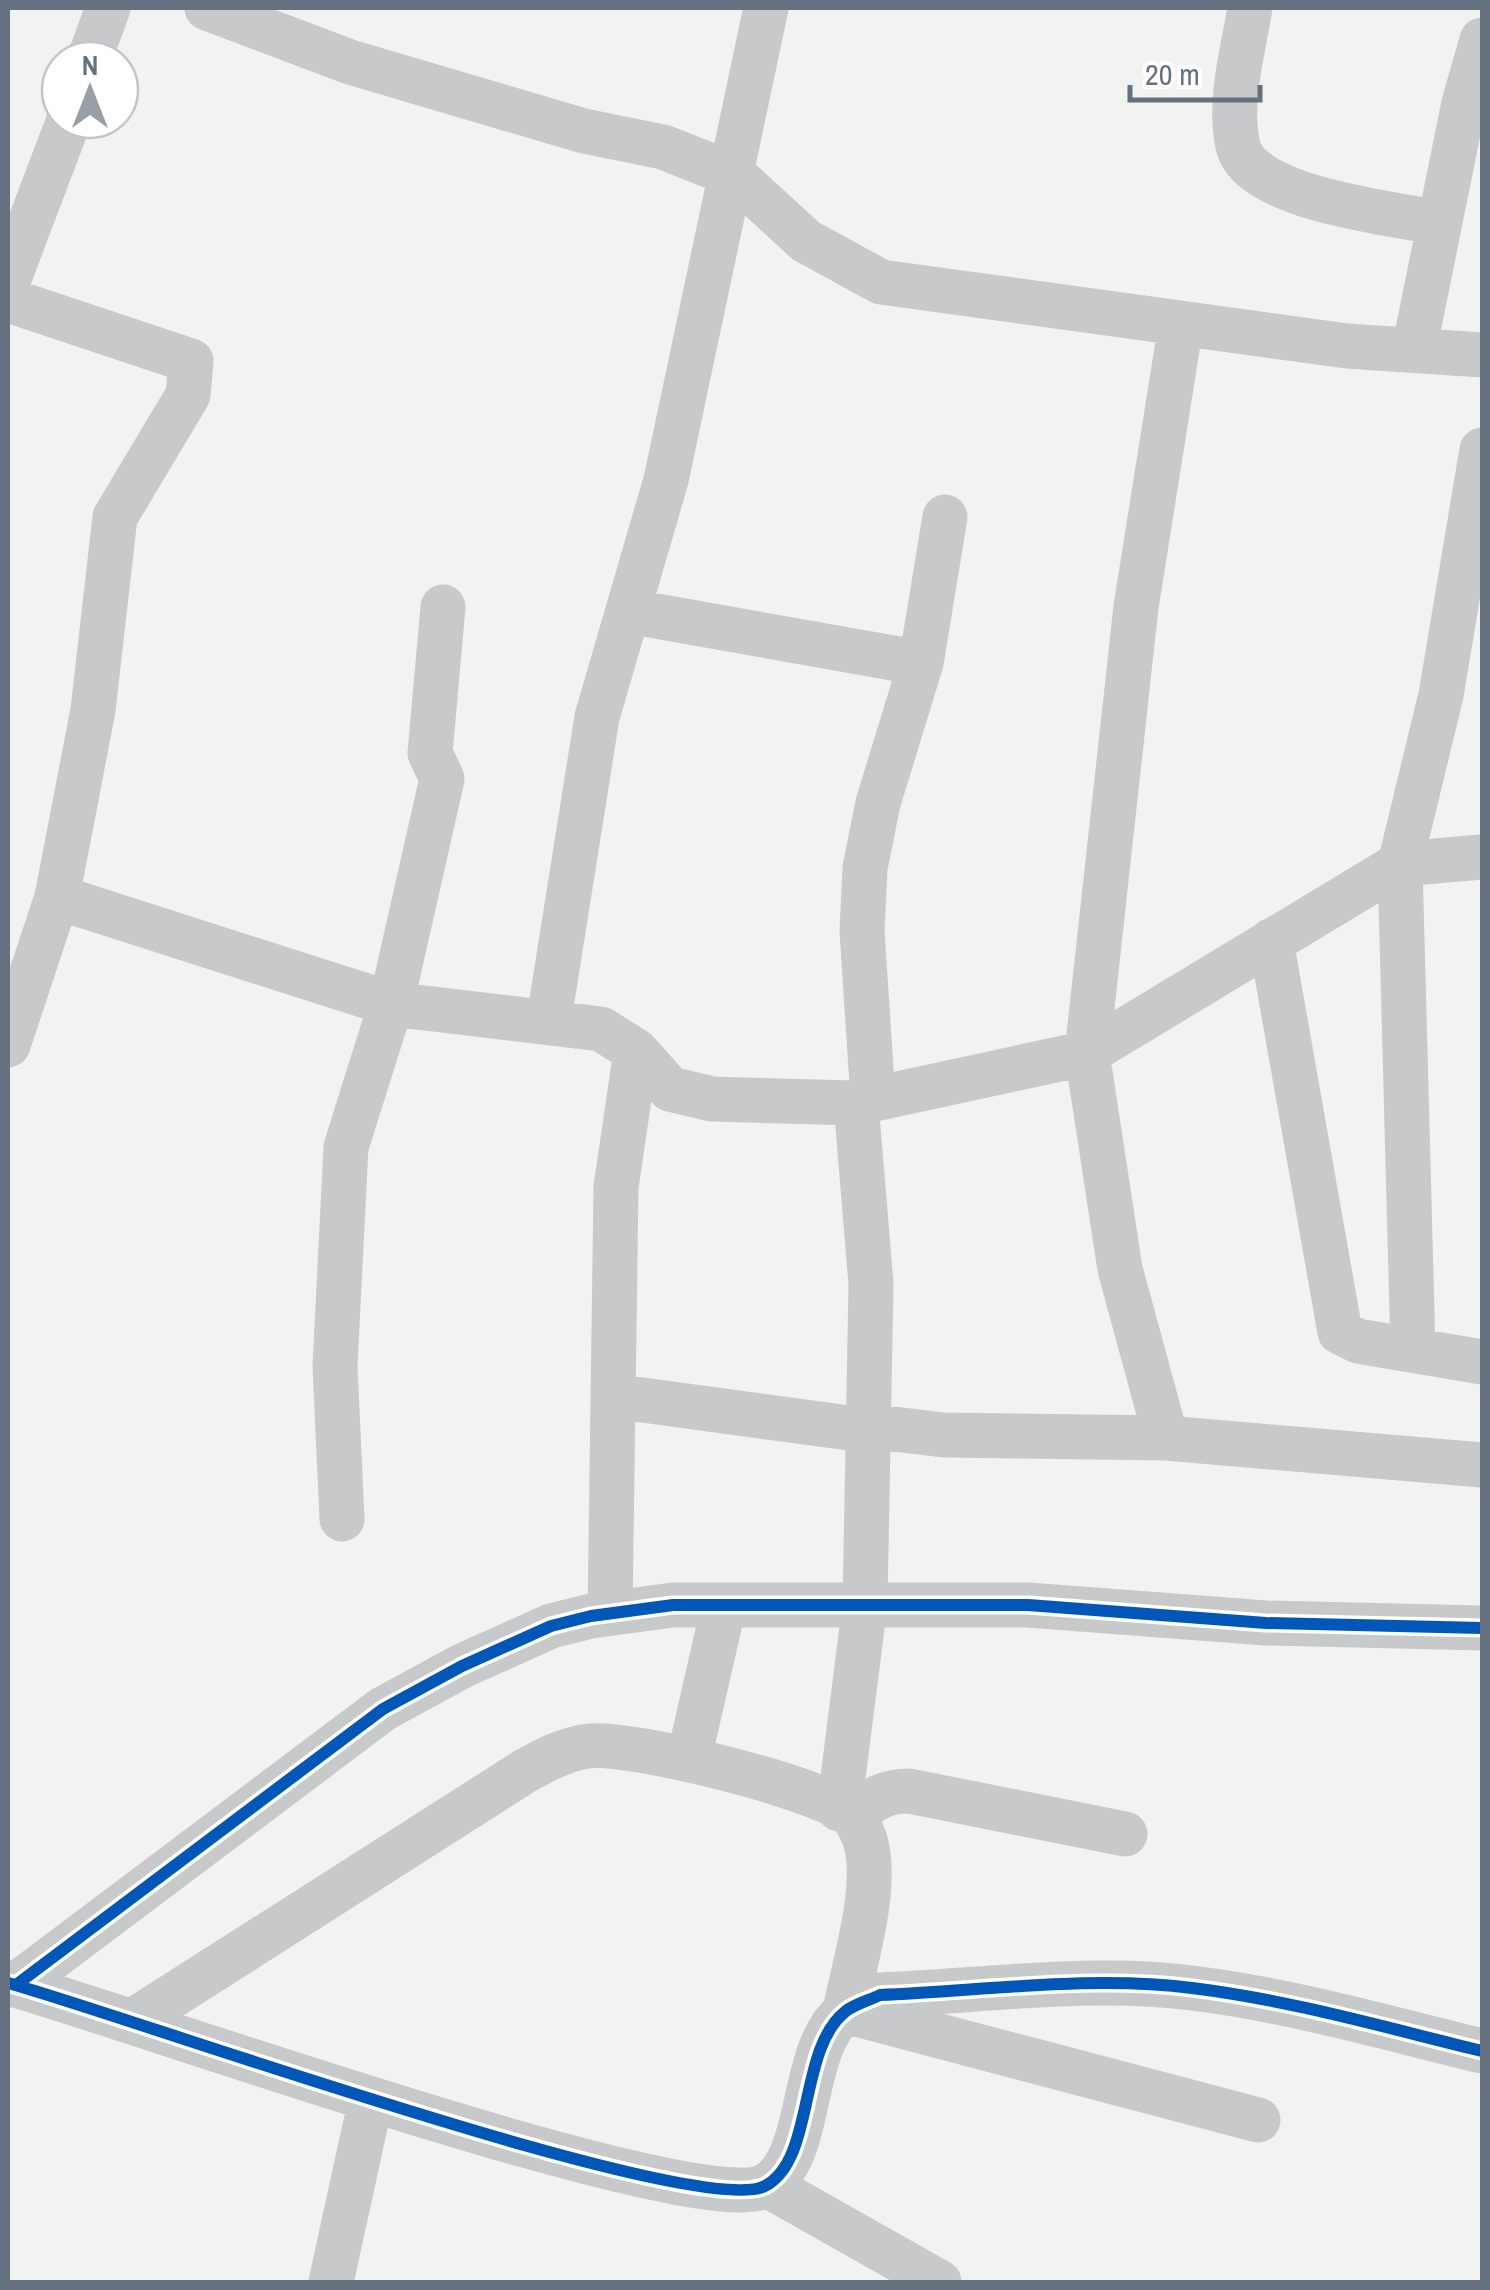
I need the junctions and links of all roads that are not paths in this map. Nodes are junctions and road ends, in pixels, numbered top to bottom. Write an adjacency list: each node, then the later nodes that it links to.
1 (108, 8): 5 (street)
2 (207, 8): 8 (street)
3 (766, 8): 8 (street)
4 (1250, 8): 9 (street)
5 (96, 40)
6 (1482, 40): 9 (street)
7 (61, 140): 10 (street)
8 (734, 175): 12 (street); 18 (street)
9 (1439, 224): 13 (street)
10 (8, 281)
11 (8, 300): 22 (street)
12 (1181, 324): 13 (street); 28 (street)
13 (1414, 350): 14 (street)
14 (1482, 355)
15 (1482, 450): 21 (street)
16 (945, 517): 19 (street)
17 (444, 608): 24 (street)
18 (628, 611): 19 (street); 25 (street)
19 (921, 663): 29 (street)
20 (1482, 857): 21 (street)
21 (1400, 864): 23 (street); 30 (street)
22 (56, 897): 24 (street); 26 (street)
23 (1271, 940): 28 (street); 30 (street)
24 (391, 1004): 25 (street); 36 (street)
25 (549, 1019): 27 (street)
26 (8, 1045)
27 (636, 1051): 29 (street); 32 (street)
28 (1087, 1053): 29 (street); 34 (street)
29 (864, 1101): 33 (street)
30 (1413, 1350): 31 (street)
31 (1482, 1362)
32 (613, 1396): 33 (street); 39 (street)
33 (869, 1426): 34 (street); 37 (street)
34 (1166, 1438): 35 (street)
35 (1482, 1465)
36 (342, 1519)
37 (865, 1604): 38 (street); 40 (street); 42 (street)
38 (724, 1605): 39 (street); 41 (street)
39 (610, 1613): 44 (street)
40 (1482, 1628)
41 (689, 1758): 42 (street); 46 (street)
42 (846, 1813): 43 (street); 45 (street)
43 (1125, 1834)
44 (12, 1984): 46 (street)
45 (845, 2011): 47 (street); 49 (street); 50 (street)
46 (132, 2021): 48 (street)
47 (1482, 2051)
48 (371, 2099): 50 (street); 51 (street)
49 (1258, 2120)
50 (768, 2185): 52 (street)
51 (331, 2282)
52 (939, 2282)

